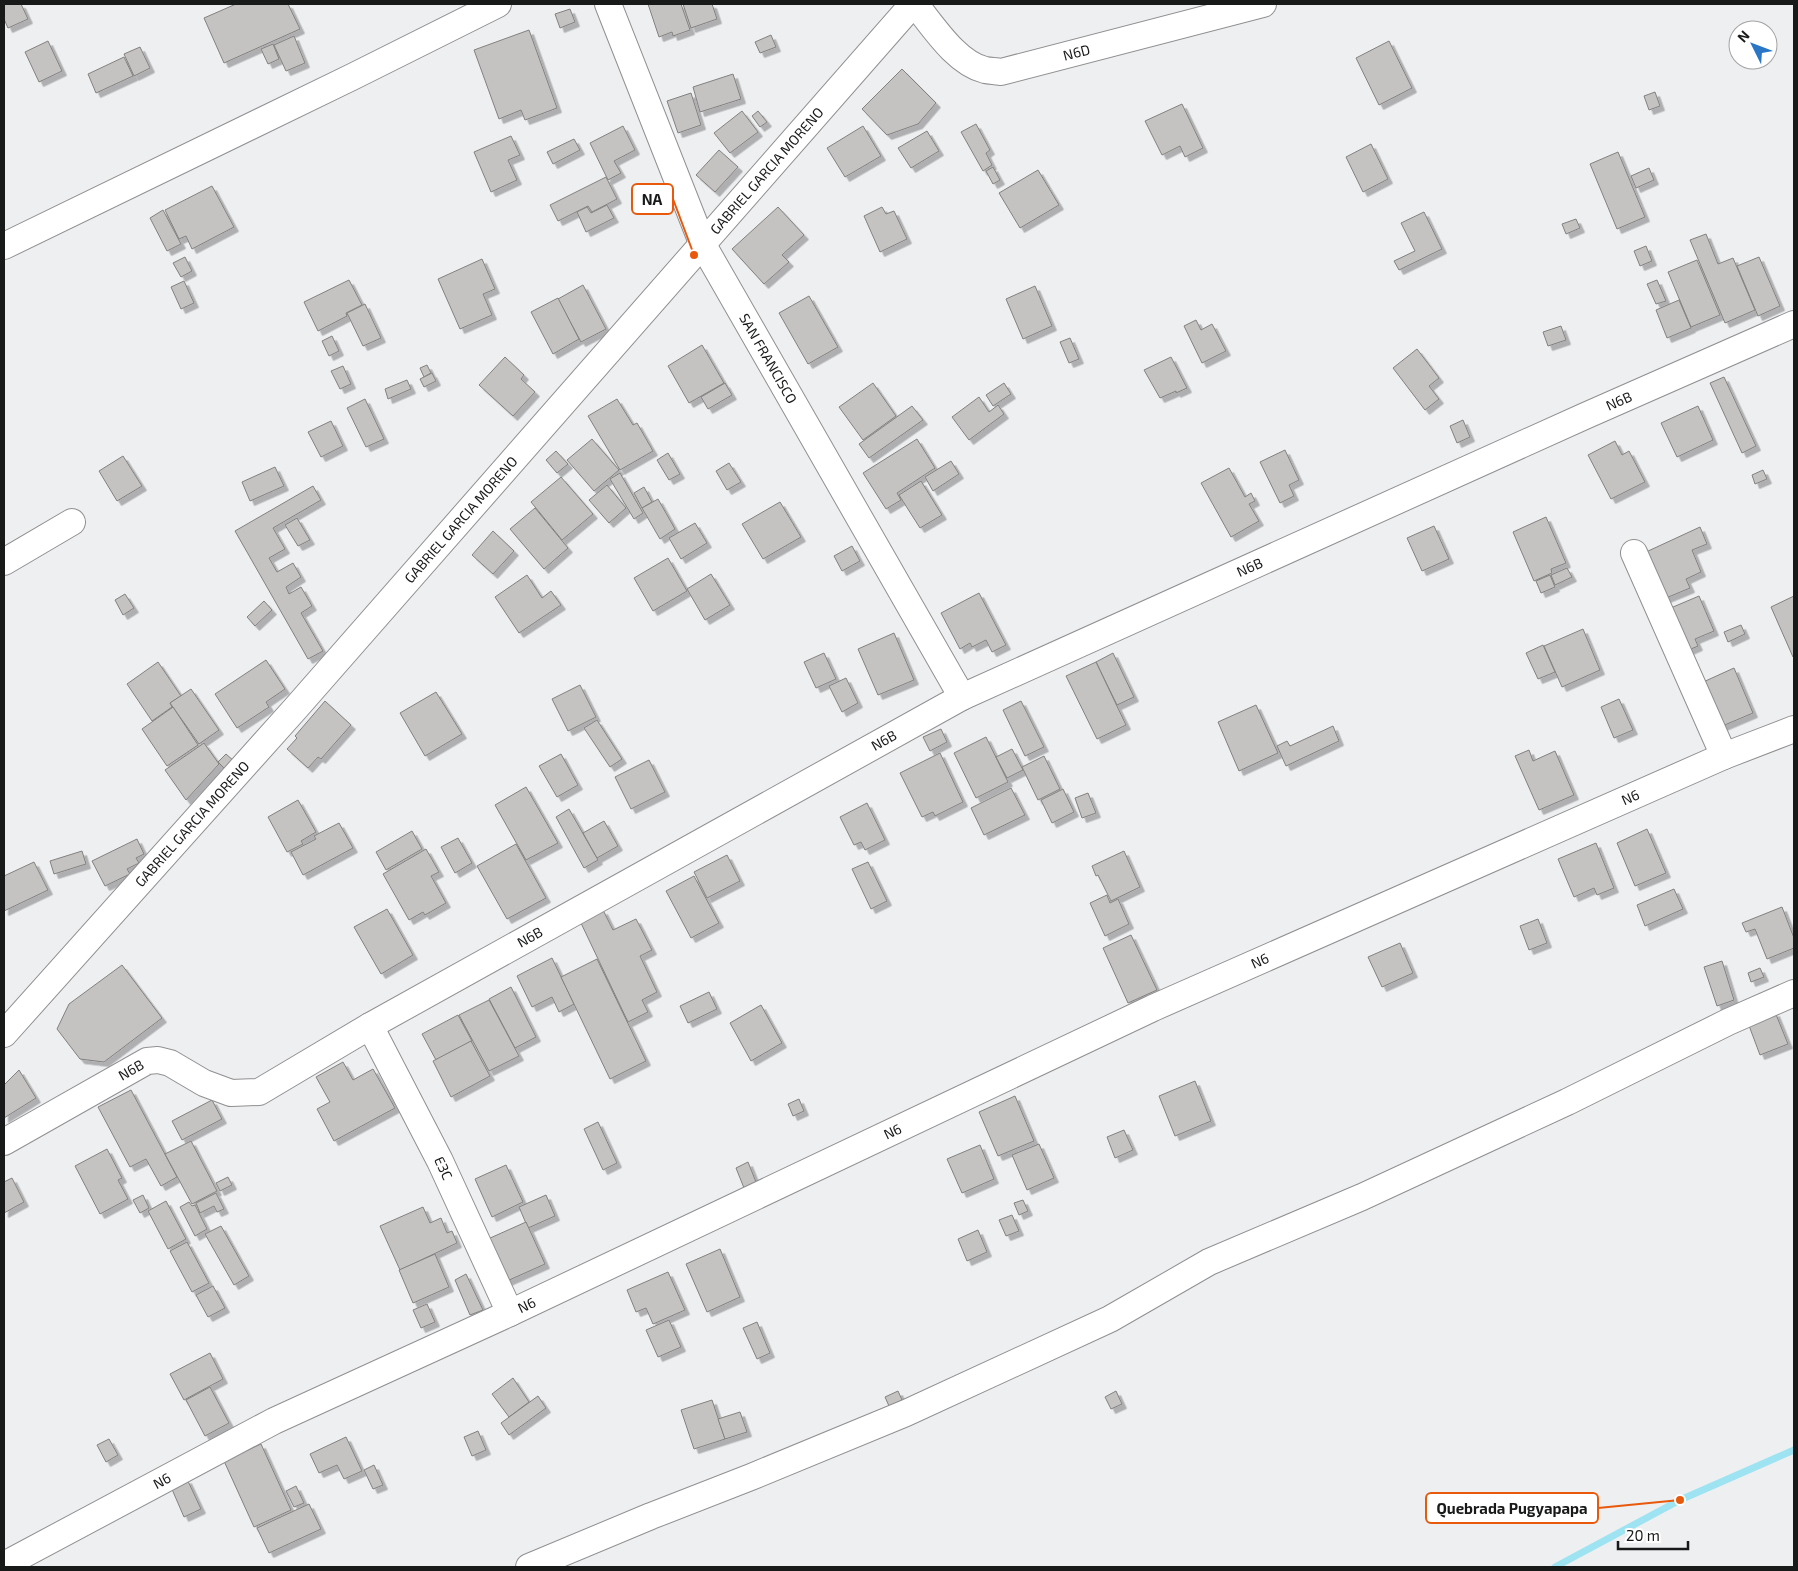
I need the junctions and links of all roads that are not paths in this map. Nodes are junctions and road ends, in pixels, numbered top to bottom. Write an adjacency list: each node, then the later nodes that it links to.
1 (498, 4): 6 (street)
2 (608, 4): 5 (street, SAN FRANCISCO)
3 (914, 4): 4 (street, N6D); 5 (street, GABRIEL GARCIA MORENO)
4 (1263, 4)
5 (703, 245): 11 (street, SAN FRANCISCO); 16 (street, GABRIEL GARCIA MORENO)
6 (4, 246)
7 (1794, 324): 11 (street, N6B)
8 (72, 522): 10 (street)
9 (1634, 553): 13 (street)
10 (4, 562)
11 (962, 697): 15 (street, N6B)
12 (1794, 729): 13 (street, N6)
13 (1724, 756): 18 (street, N6)
14 (1794, 993): 20 (street)
15 (370, 1026): 17 (street, N6B); 18 (street, E3C)
16 (4, 1034)
17 (4, 1142)
18 (510, 1313): 19 (street, N6)
19 (4, 1565)
20 (529, 1567)

